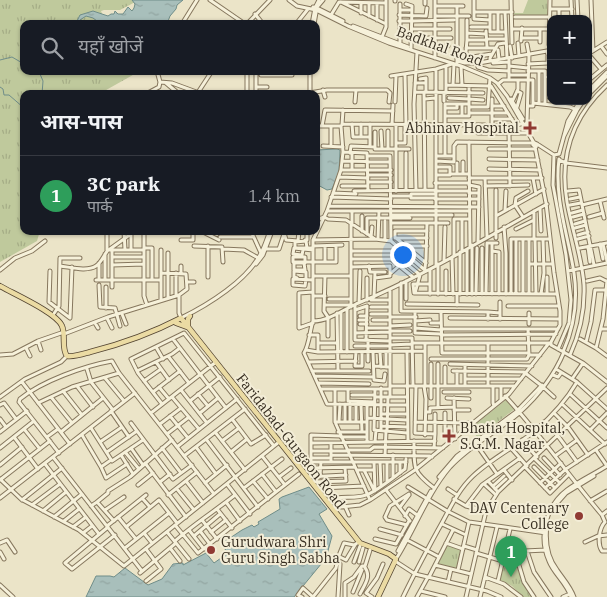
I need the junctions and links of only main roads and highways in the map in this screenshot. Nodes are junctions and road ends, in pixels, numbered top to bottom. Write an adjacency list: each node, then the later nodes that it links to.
1 (0, 288): 6 (main road); 6 (main road)
2 (190, 316): 5 (main road)
3 (181, 319): 4 (main road); 5 (main road, Faridabad-Gurgaon Road); 7 (main road)
4 (176, 323): 5 (main road); 7 (main road)
5 (187, 327): 8 (main road, Faridabad-Gurgaon Road)
6 (64, 333): 7 (main road)
7 (66, 357)
8 (301, 471): 9 (main road, Faridabad-Gurgaon Road); 9 (main road, Faridabad-Gurgaon Road)
9 (359, 545): 10 (main road); 10 (main road, Faridabad-Gurgaon Road)
10 (395, 559): 11 (main road)
11 (375, 597)

